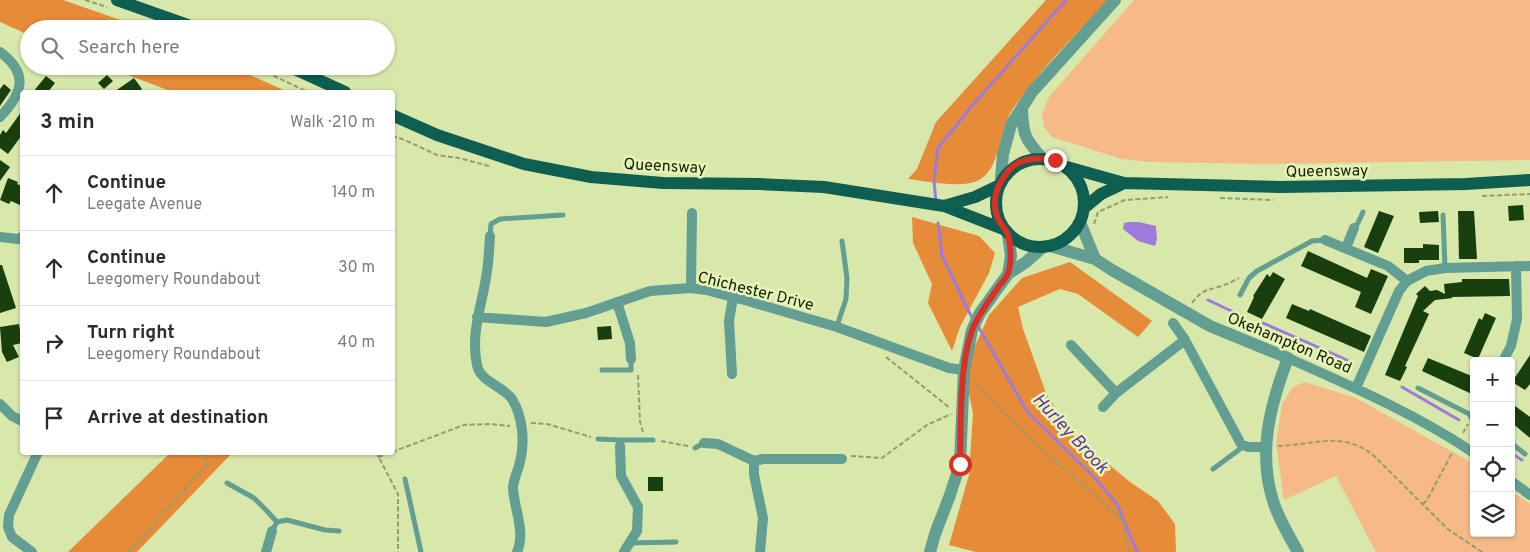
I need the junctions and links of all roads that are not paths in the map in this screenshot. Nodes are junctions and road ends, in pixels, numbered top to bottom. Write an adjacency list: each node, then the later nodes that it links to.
1 (117, 0): 3 (main road)
2 (1115, 0): 7 (street)
3 (174, 20)
4 (0, 52): 9 (street)
5 (308, 75): 6 (main road)
6 (341, 90)
7 (1022, 110): 10 (street); 13 (street)
8 (395, 116): 15 (main road, Queensway)
9 (0, 117)
10 (1042, 158): 11 (main road); 13 (main road)
11 (1067, 167): 14 (main road); 16 (main road)
12 (1530, 180): 14 (main road, Queensway)
13 (1000, 182): 15 (main road); 23 (main road)
14 (1124, 183): 16 (main road)
15 (938, 205): 23 (main road)
16 (1084, 208): 21 (main road)
17 (692, 212): 37 (street)
18 (1363, 212): 22 (lane)
19 (563, 215): 24 (lane)
20 (1443, 215): 34 (lane)
21 (1080, 222): 29 (main road); 31 (street)
22 (1354, 228): 30 (street)
23 (1006, 231): 29 (main road); 35 (street)
24 (490, 236): 41 (street)
25 (0, 237): 26 (street)
26 (20, 238)
27 (1326, 240): 30 (street); 38 (lane)
28 (842, 241): 43 (lane)
29 (1046, 247): 31 (street, Okehampton Road); 35 (street)
30 (1346, 248): 36 (street)
31 (1095, 259): 47 (street, Okehampton Road)
32 (1516, 266): 33 (street); 34 (street); 46 (street)
33 (1530, 266)
34 (1445, 268): 36 (street)
35 (1008, 274): 50 (street)
36 (1407, 280): 52 (street)
37 (691, 288): 39 (street, Chichester Drive); 40 (street, Chichester Drive)
38 (1240, 295)
39 (733, 297): 43 (street, Chichester Drive); 51 (street)
40 (617, 302): 41 (street, Chichester Drive); 48 (street)
41 (477, 317): 84 (street)
42 (1173, 323): 44 (street)
43 (837, 327): 50 (street, Chichester Drive)
44 (1185, 340): 54 (street); 63 (street)
45 (1071, 345): 54 (street)
46 (1505, 357)
47 (1288, 358): 52 (street, Okehampton Road); 65 (street)
48 (632, 359): 49 (lane)
49 (602, 370)
50 (964, 370): 86 (street)
51 (732, 374)
52 (1356, 388): 66 (street, Okehampton Road)
53 (1418, 388): 57 (lane)
54 (1116, 393): 56 (street)
55 (0, 404): 58 (street)
56 (1104, 407)
57 (1470, 414)
58 (20, 421)
59 (598, 439): 61 (lane)
60 (654, 440): 61 (lane)
61 (620, 443): 80 (street)
62 (699, 445): 70 (street)
63 (1244, 446): 65 (street); 71 (lane)
64 (1515, 446): 67 (lane)
65 (1266, 447): 87 (street)
66 (1470, 450)
67 (1525, 454)
68 (37, 455): 76 (street)
69 (846, 457): 70 (street)
70 (754, 461): 85 (street)
71 (1213, 469)
72 (405, 478): 83 (lane)
73 (227, 483): 77 (lane)
74 (1515, 483): 75 (street)
75 (1530, 495)
76 (4, 525): 81 (street)
77 (275, 526): 78 (lane); 82 (street)
78 (339, 531)
79 (676, 542): 80 (lane)
80 (627, 548)
81 (32, 552)
82 (266, 552)
83 (421, 552)
84 (517, 552)
85 (760, 552)
86 (930, 552)
87 (1298, 552)

